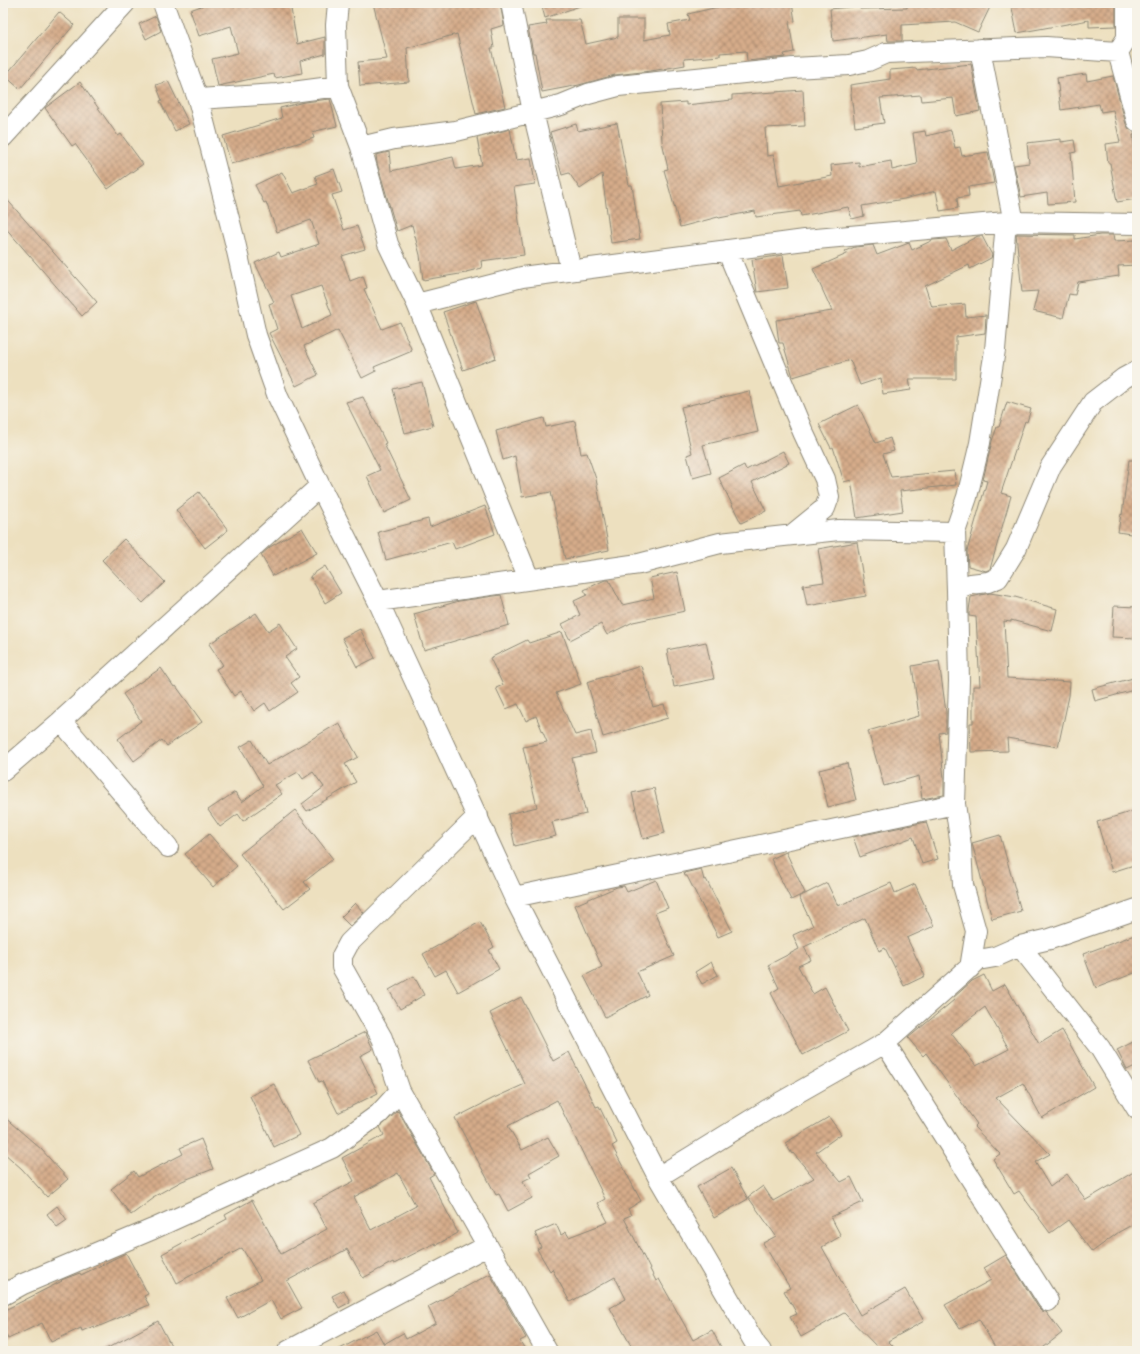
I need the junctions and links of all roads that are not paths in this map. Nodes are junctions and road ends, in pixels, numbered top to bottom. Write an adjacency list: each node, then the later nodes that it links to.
1 (124, 3): 12 (street)
2 (163, 3): 9 (street)
3 (338, 3): 8 (street)
4 (511, 3): 10 (street)
5 (1127, 3): 7 (street)
6 (980, 49): 7 (street); 10 (street); 14 (street)
7 (1118, 52): 11 (street)
8 (338, 86): 9 (street); 13 (street)
9 (198, 99): 20 (street)
10 (532, 112): 13 (street); 17 (street)
11 (1137, 121)
12 (3, 137)
13 (361, 147): 18 (street)
14 (1010, 222): 15 (street); 16 (street); 23 (street)
15 (1137, 224)
16 (727, 250): 17 (street); 21 (street)
17 (571, 270): 18 (street)
18 (417, 304): 25 (street)
19 (1137, 371): 26 (street)
20 (320, 486): 27 (street); 28 (street)
21 (826, 508): 22 (street); 24 (street)
22 (839, 530): 23 (street); 24 (street)
23 (955, 532): 26 (street)
24 (793, 534): 25 (street)
25 (529, 579): 27 (street)
26 (957, 590): 30 (street)
27 (378, 601): 31 (street)
28 (61, 721): 29 (street); 32 (street)
29 (3, 771)
30 (955, 804): 33 (street); 36 (street)
31 (478, 816): 33 (street); 38 (street)
32 (168, 847)
33 (514, 897): 40 (street)
34 (1137, 909): 35 (street)
35 (1020, 946): 36 (street); 39 (street)
36 (970, 968): 37 (street)
37 (885, 1043): 40 (street); 43 (street)
38 (400, 1091): 41 (street); 42 (street)
39 (1137, 1110)
40 (658, 1177): 46 (street)
41 (487, 1246): 44 (street); 45 (street)
42 (3, 1295)
43 (1048, 1301)
44 (288, 1351)
45 (547, 1351)
46 (761, 1351)

